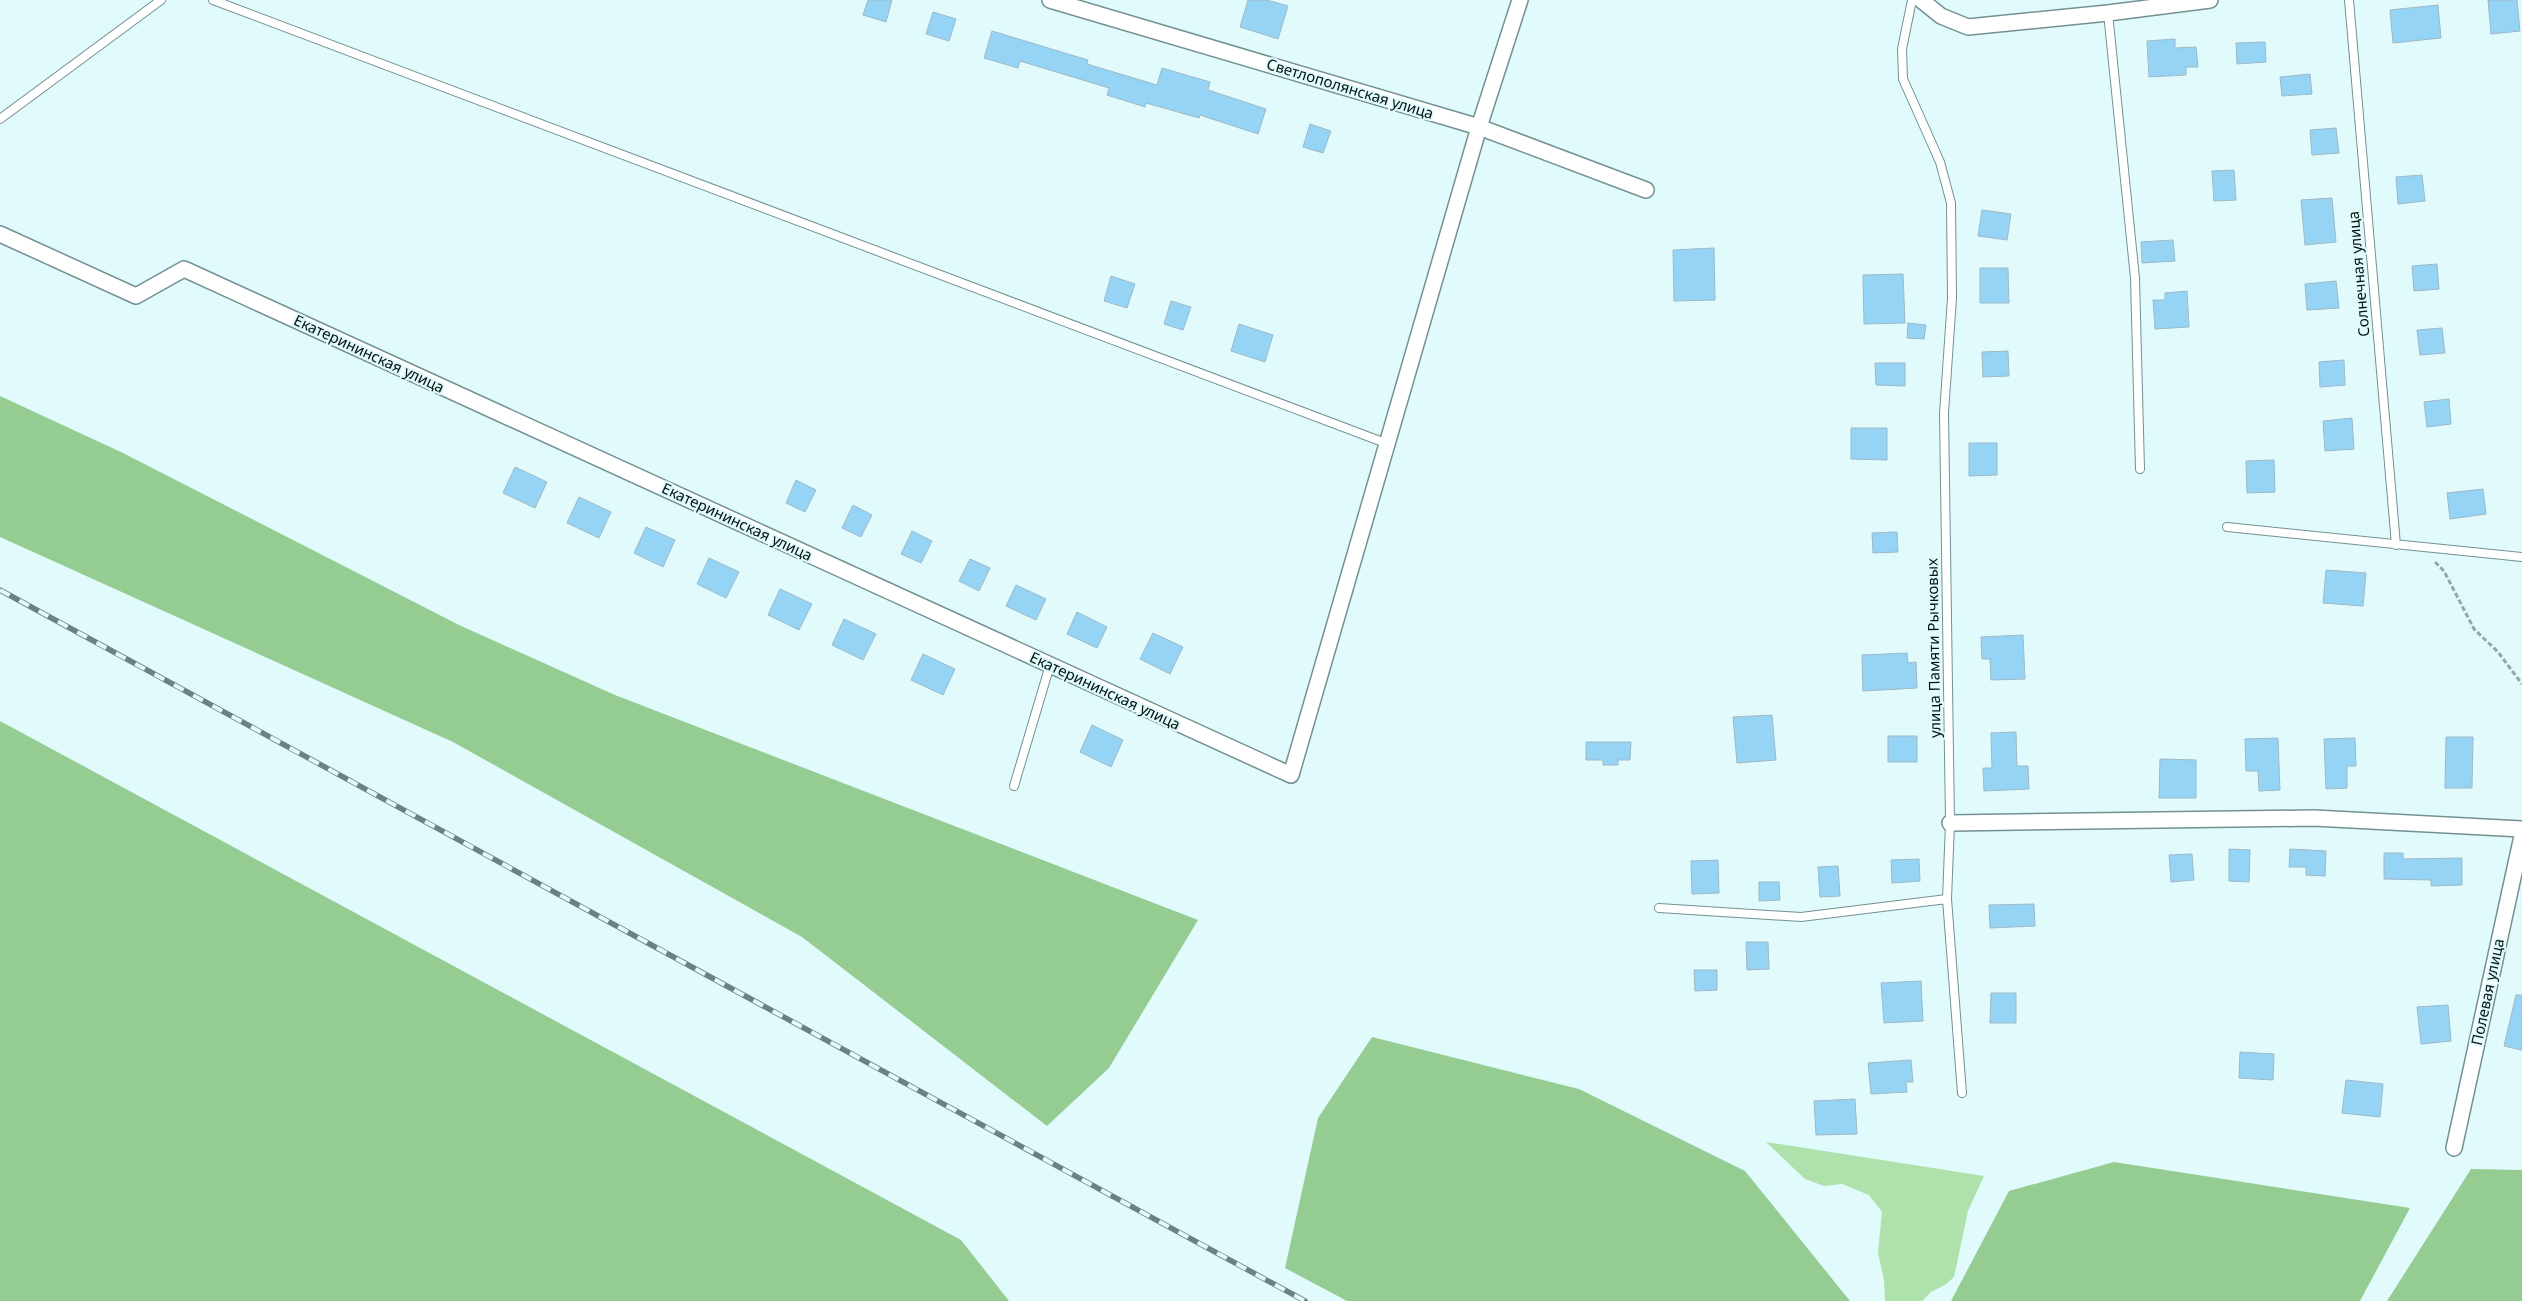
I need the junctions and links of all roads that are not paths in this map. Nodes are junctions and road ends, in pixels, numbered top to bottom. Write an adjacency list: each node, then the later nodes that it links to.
1 (161, 0): 10 (lane)
2 (213, 0): 14 (lane)
3 (1050, 0): 11 (street, Светлополянская улица)
4 (1520, 0): 11 (street)
5 (1912, 0): 21 (lane, улица Памяти Рычковых)
6 (1922, 0): 9 (street)
7 (2210, 0): 9 (street)
8 (2349, 0): 17 (lane, Солнечная улица)
9 (2108, 13): 15 (lane)
10 (0, 119)
11 (1479, 127): 12 (street, Светлополянская улица); 14 (street)
12 (1646, 190)
13 (0, 234): 19 (street, Екатерининская улица)
14 (1388, 444): 19 (street, Екатерининская улица)
15 (2140, 469)
16 (2227, 527): 17 (lane)
17 (2396, 545): 18 (lane)
18 (2522, 557)
19 (1050, 665): 20 (lane)
20 (1014, 786)
21 (1950, 823): 22 (street); 24 (lane, улица Памяти Рычковых)
22 (2522, 829)
23 (2522, 836): 27 (street, Полевая улица)
24 (1947, 899): 25 (lane); 26 (lane, улица Памяти Рычковых)
25 (1659, 908)
26 (1962, 1093)
27 (2454, 1148)

